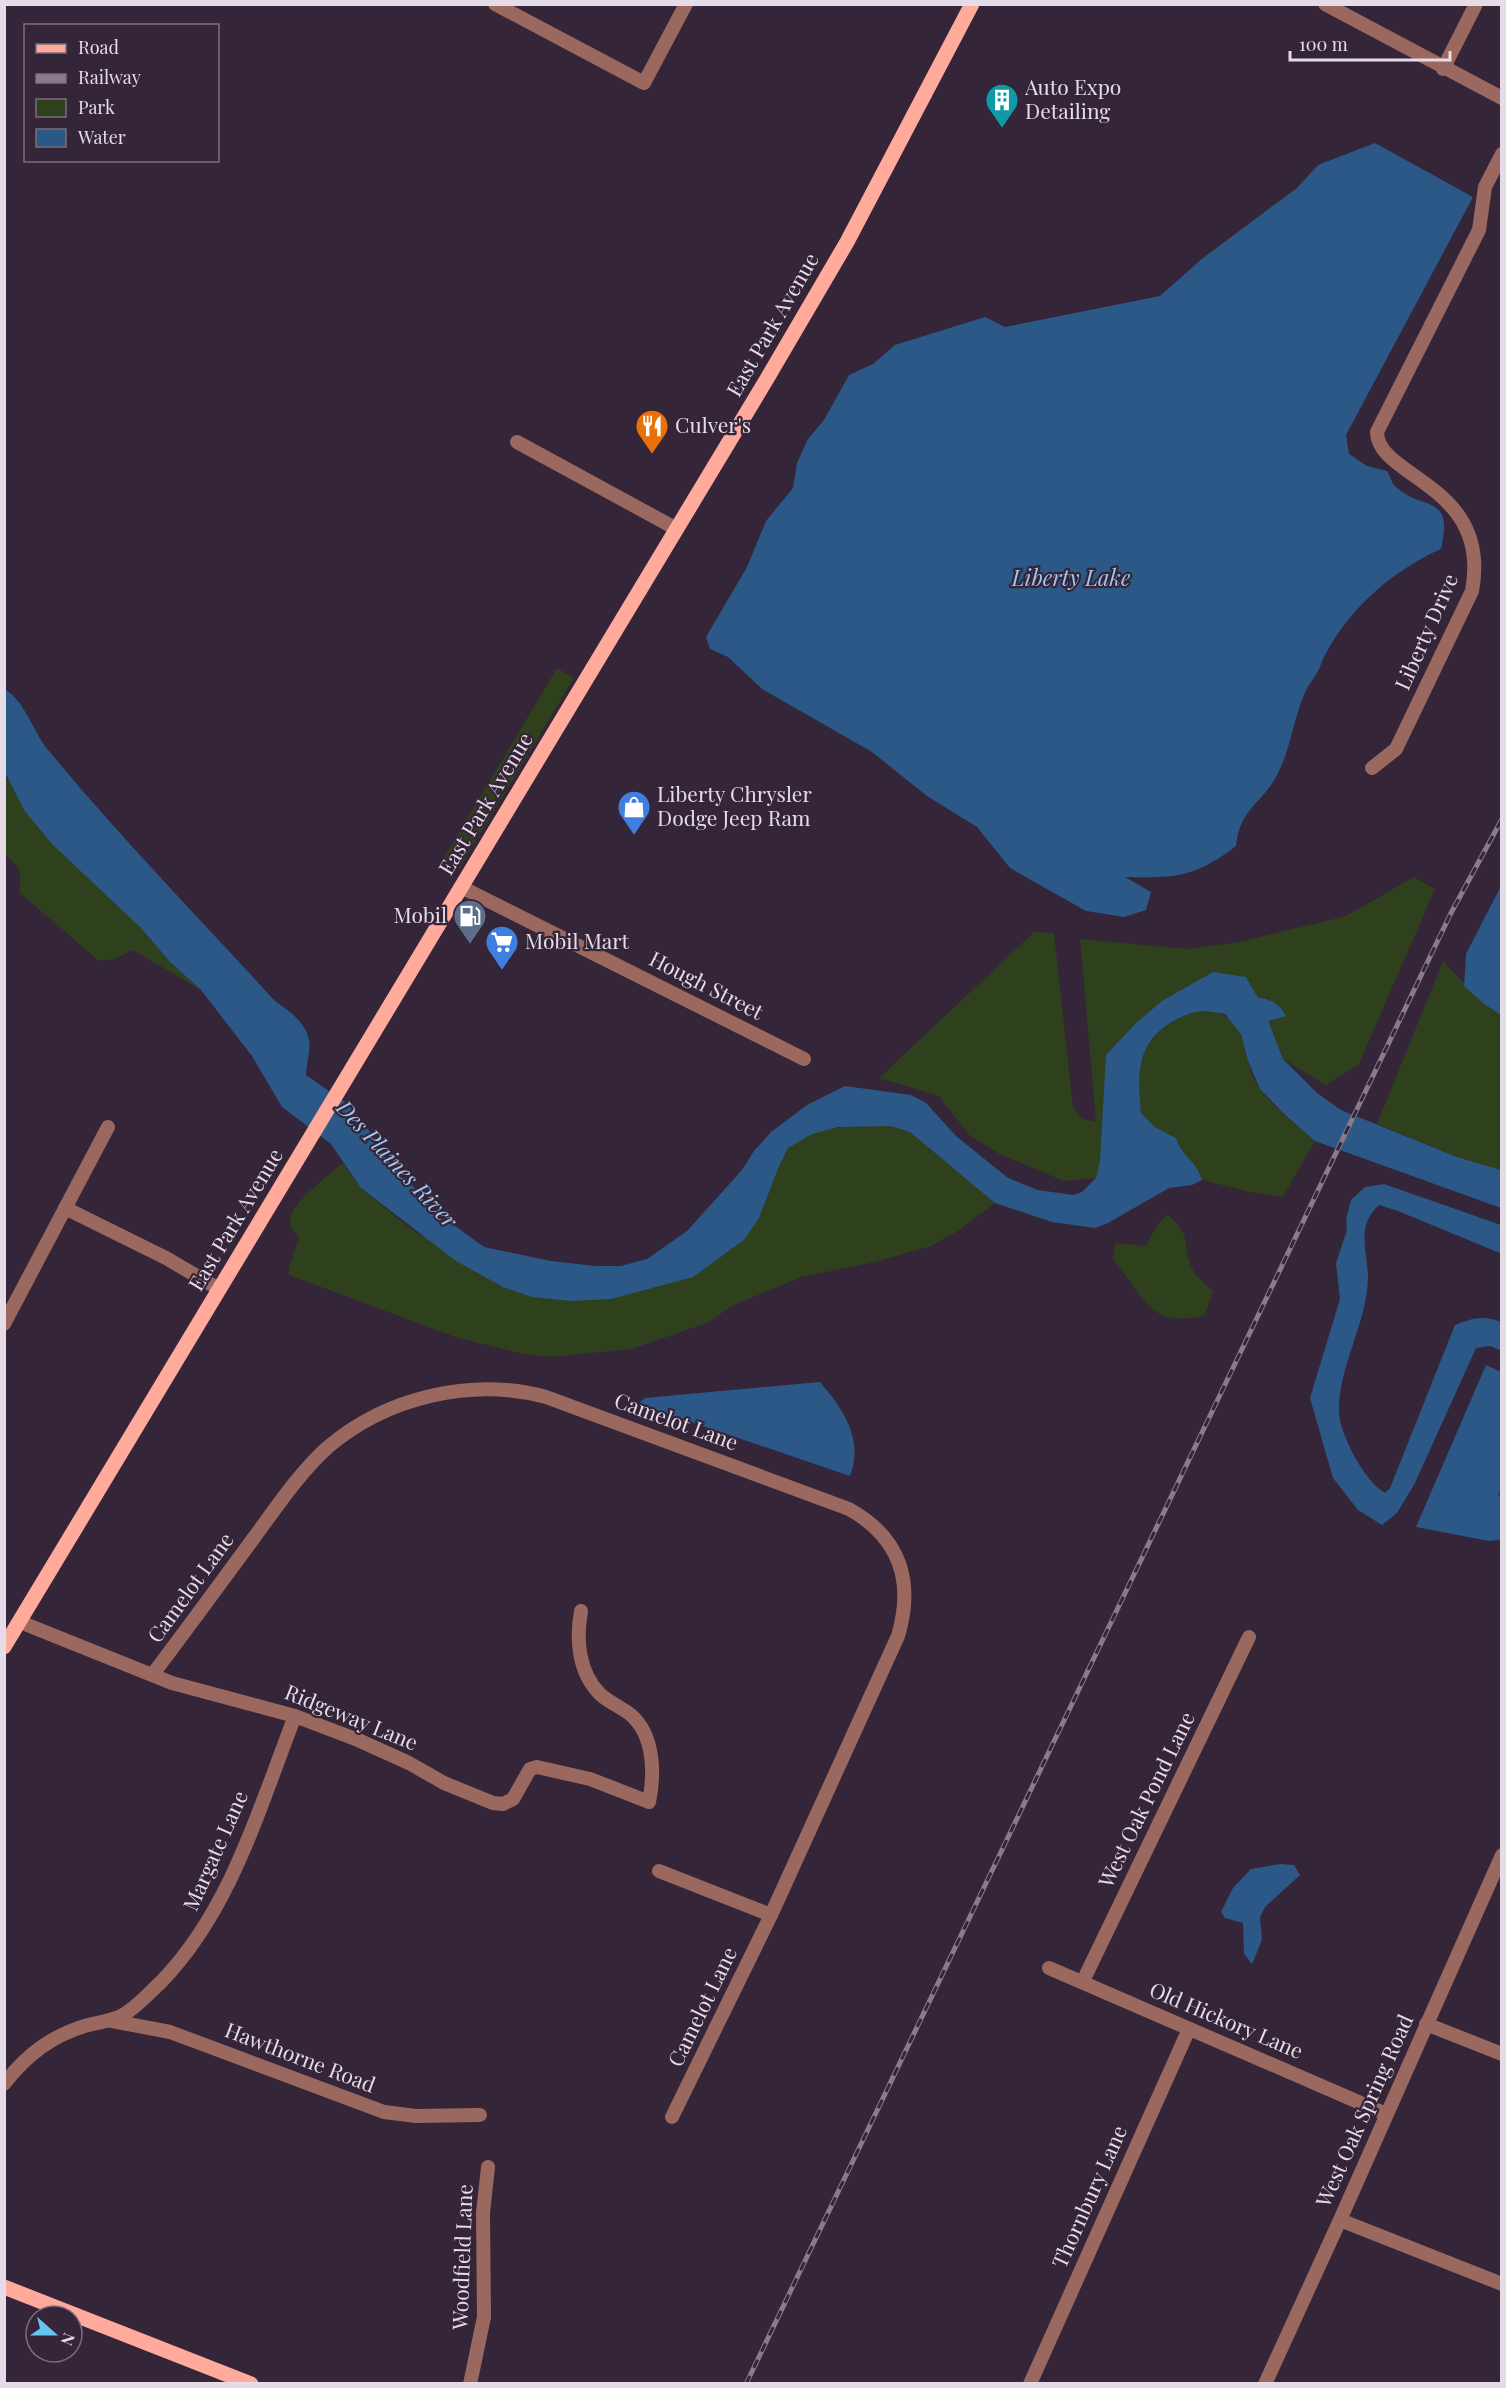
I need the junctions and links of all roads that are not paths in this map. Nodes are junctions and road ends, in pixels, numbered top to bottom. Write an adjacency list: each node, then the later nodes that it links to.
1 (495, 4): 2 (street)
2 (686, 4)
3 (972, 4): 10 (main road, East Park Avenue)
4 (1324, 4): 6 (street)
5 (1476, 4): 6 (street)
6 (1443, 69): 7 (street)
7 (1502, 98)
8 (1502, 153): 11 (street, Liberty Drive)
9 (517, 442): 10 (street)
10 (675, 528): 12 (main road, East Park Avenue)
11 (1372, 768)
12 (461, 887): 13 (street, Hough Street); 16 (main road, East Park Avenue)
13 (804, 1059)
14 (108, 1127): 15 (street)
15 (65, 1208): 16 (street); 17 (street)
16 (219, 1289): 19 (main road, East Park Avenue)
17 (4, 1324)
18 (581, 1611): 23 (street, Ridgeway Lane)
19 (20, 1622): 21 (main road, East Park Avenue); 22 (street, Ridgeway Lane)
20 (1249, 1637): 28 (street, West Oak Pond Lane)
21 (4, 1647)
22 (153, 1674): 23 (street, Ridgeway Lane); 26 (street, Camelot Lane)
23 (295, 1716): 29 (street, Margate Lane)
24 (1502, 1855): 30 (street, West Oak Spring Road)
25 (659, 1871): 26 (street)
26 (771, 1915): 36 (street, Camelot Lane)
27 (1049, 1968): 28 (street, Old Hickory Lane)
28 (1083, 1981): 31 (street, Old Hickory Lane)
29 (108, 2021): 33 (street, Margate Lane); 35 (street, Hawthorne Road)
30 (1426, 2024): 32 (street); 34 (street, West Oak Spring Road)
31 (1189, 2029): 34 (street, Old Hickory Lane); 43 (street, Thornbury Lane)
32 (1502, 2054)
33 (4, 2084)
34 (1386, 2114): 38 (street, West Oak Spring Road)
35 (480, 2115)
36 (672, 2117)
37 (488, 2167): 42 (street, Woodfield Lane)
38 (1341, 2220): 39 (street); 44 (street, West Oak Spring Road)
39 (1502, 2284)
40 (4, 2287): 41 (main road)
41 (251, 2384)
42 (470, 2384)
43 (1030, 2384)
44 (1265, 2384)

